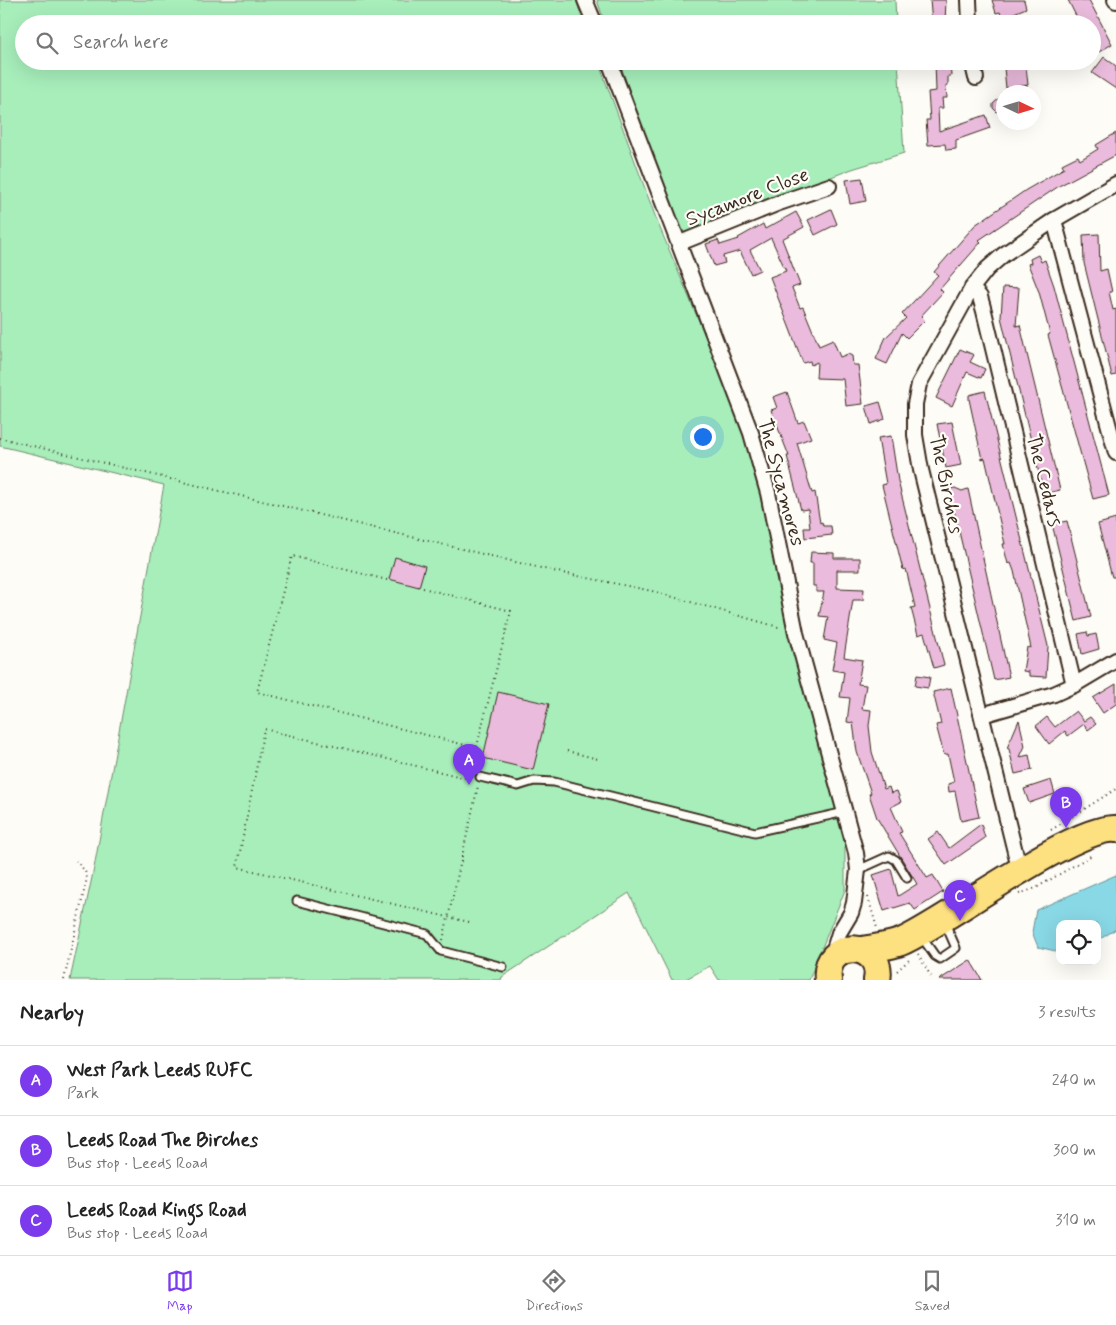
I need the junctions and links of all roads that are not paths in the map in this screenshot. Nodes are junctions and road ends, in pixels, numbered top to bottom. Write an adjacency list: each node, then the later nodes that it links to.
1 (585, 0): 3 (street)
2 (968, 0): 4 (street)
3 (591, 15)
4 (969, 15)
5 (613, 70): 11 (street, The Sycamores)
6 (974, 70): 7 (street)
7 (976, 78)
8 (1116, 184): 10 (street, The Birches)
9 (829, 186): 11 (street, Sycamore Close)
10 (1054, 220): 12 (street, The Birches); 13 (street)
11 (680, 243): 18 (street, The Sycamores)
12 (972, 288): 15 (street, The Cedars); 16 (street, The Birches)
13 (1116, 453)
14 (1116, 660): 15 (street)
15 (1074, 685): 16 (street)
16 (982, 715): 22 (street, The Birches)
17 (480, 779): 18 (lane)
18 (845, 812): 20 (street, The Sycamores)
19 (1113, 824): 22 (highway)
20 (858, 870): 21 (lane); 24 (street, The Sycamores)
21 (907, 878)
22 (1017, 884): 25 (highway)
23 (297, 902): 27 (lane)
24 (844, 925): 26 (street); 28 (street, The Sycamores)
25 (916, 942): 26 (highway); 29 (highway)
26 (861, 950): 28 (highway); 29 (highway)
27 (503, 966)
28 (830, 971)
29 (883, 976)

